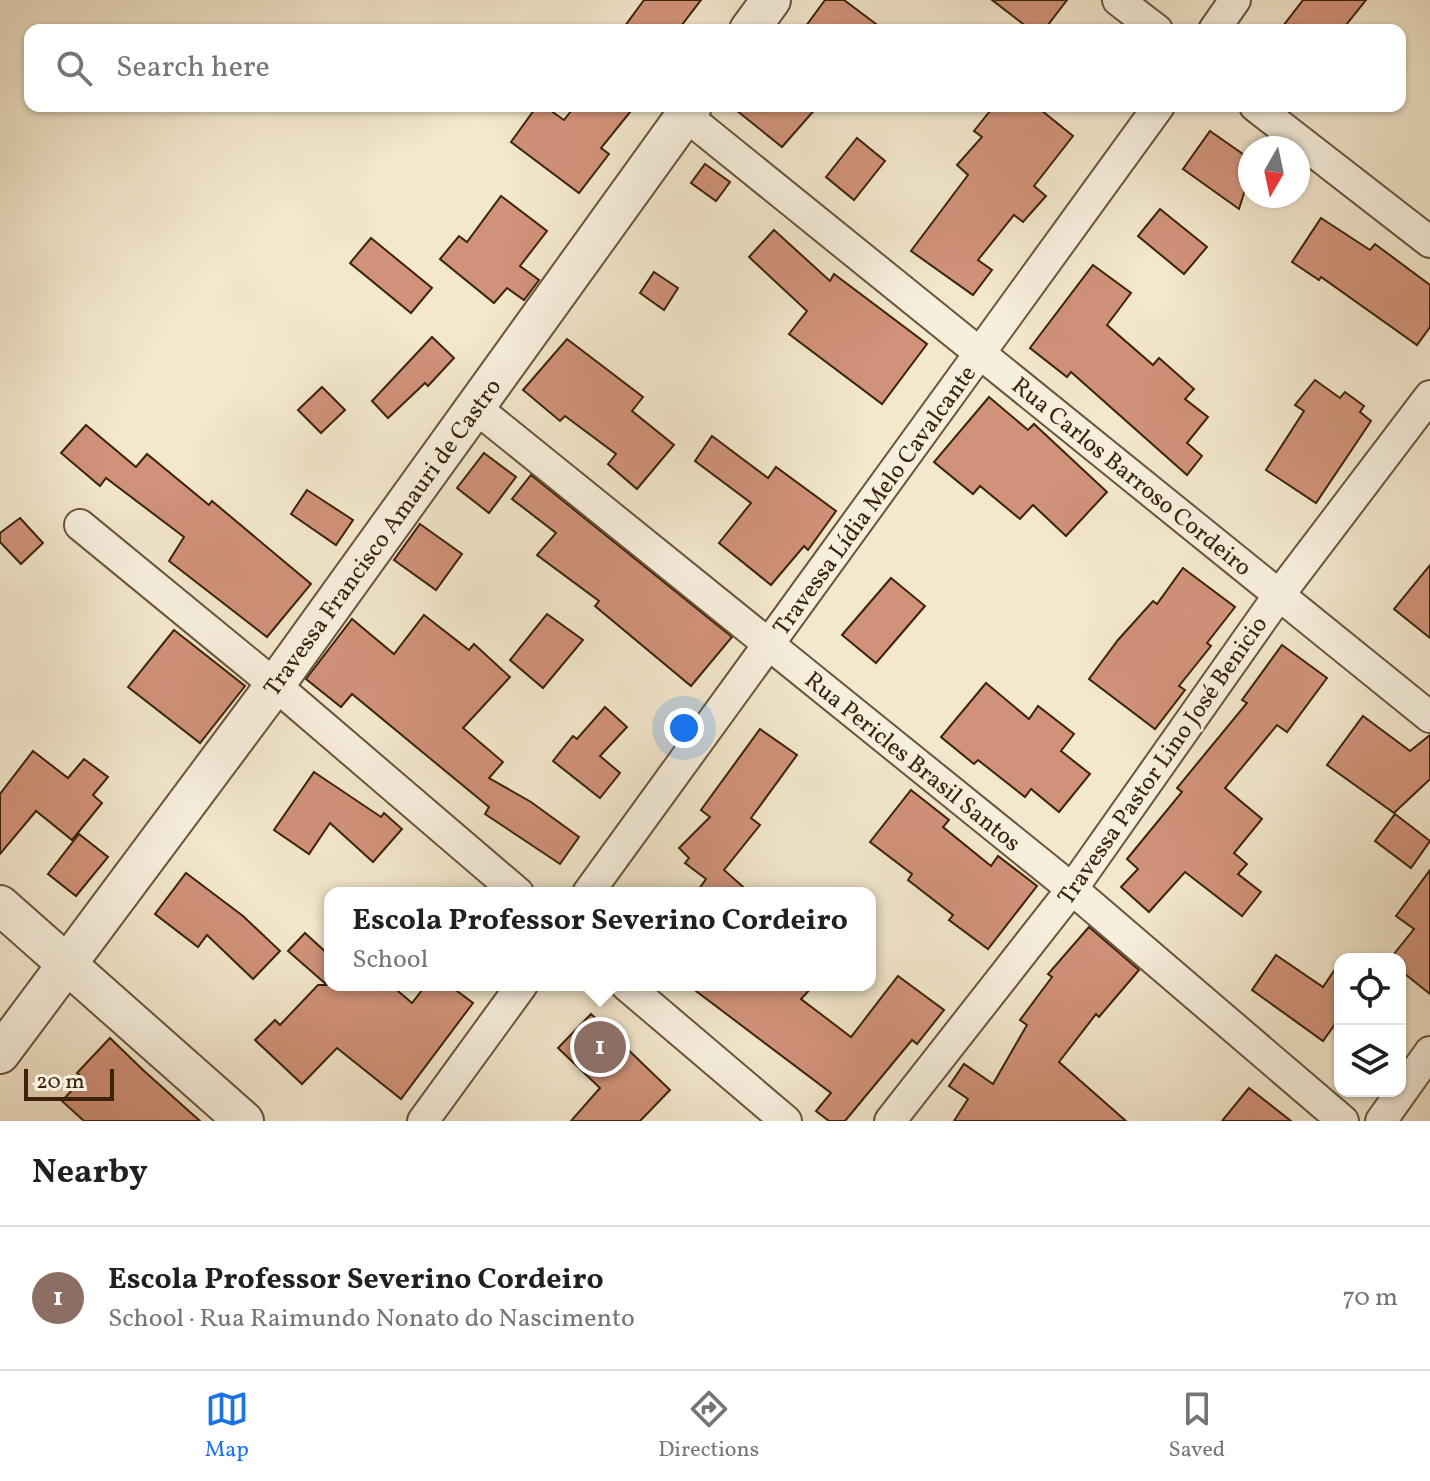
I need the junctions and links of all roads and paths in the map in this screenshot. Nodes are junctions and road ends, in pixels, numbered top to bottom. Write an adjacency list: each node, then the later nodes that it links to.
1 (771, 0): 4 (street)
2 (1118, 0): 5 (street)
3 (1235, 0): 6 (street)
4 (753, 24)
5 (1149, 24)
6 (1218, 24)
7 (687, 112): 14 (street, Travessa Francisco Amauri de Castro)
8 (689, 112): 12 (street, Rua Carlos Barroso Cordeiro)
9 (1155, 112): 12 (street, Travessa Lídia Melo Cavalcante)
10 (1263, 112): 11 (street)
11 (1430, 242)
12 (980, 353): 16 (street, Rua Carlos Barroso Cordeiro); 17 (street, Travessa Lídia Melo Cavalcante)
13 (1430, 396): 16 (street, Travessa Pastor Lino José Benicio)
14 (476, 408): 17 (street, Rua Pericles Brasil Santos); 18 (street, Travessa Francisco Amauri de Castro)
15 (80, 525): 18 (street)
16 (1279, 595): 19 (street, Rua Carlos Barroso Cordeiro); 22 (street, Travessa Pastor Lino José Benicio)
17 (769, 644): 21 (street, Travessa Lídia Melo Cavalcante); 22 (street, Rua Pericles Brasil Santos)
18 (275, 685): 20 (street); 24 (street, Travessa Francisco Amauri de Castro)
19 (1430, 717)
20 (511, 887)
21 (592, 887)
22 (1072, 889): 32 (street, Travessa Pastor Lino José Benicio); 33 (street, Rua Pericles Brasil Santos)
23 (0, 905): 24 (street)
24 (68, 965): 28 (street, Travessa Francisco Amauri de Castro); 29 (street)
25 (518, 991): 30 (street)
26 (633, 991): 31 (street)
27 (1430, 1052): 34 (street)
28 (0, 1054)
29 (244, 1121)
30 (423, 1121)
31 (786, 1121)
32 (890, 1121)
33 (1343, 1121)
34 (1381, 1121)

